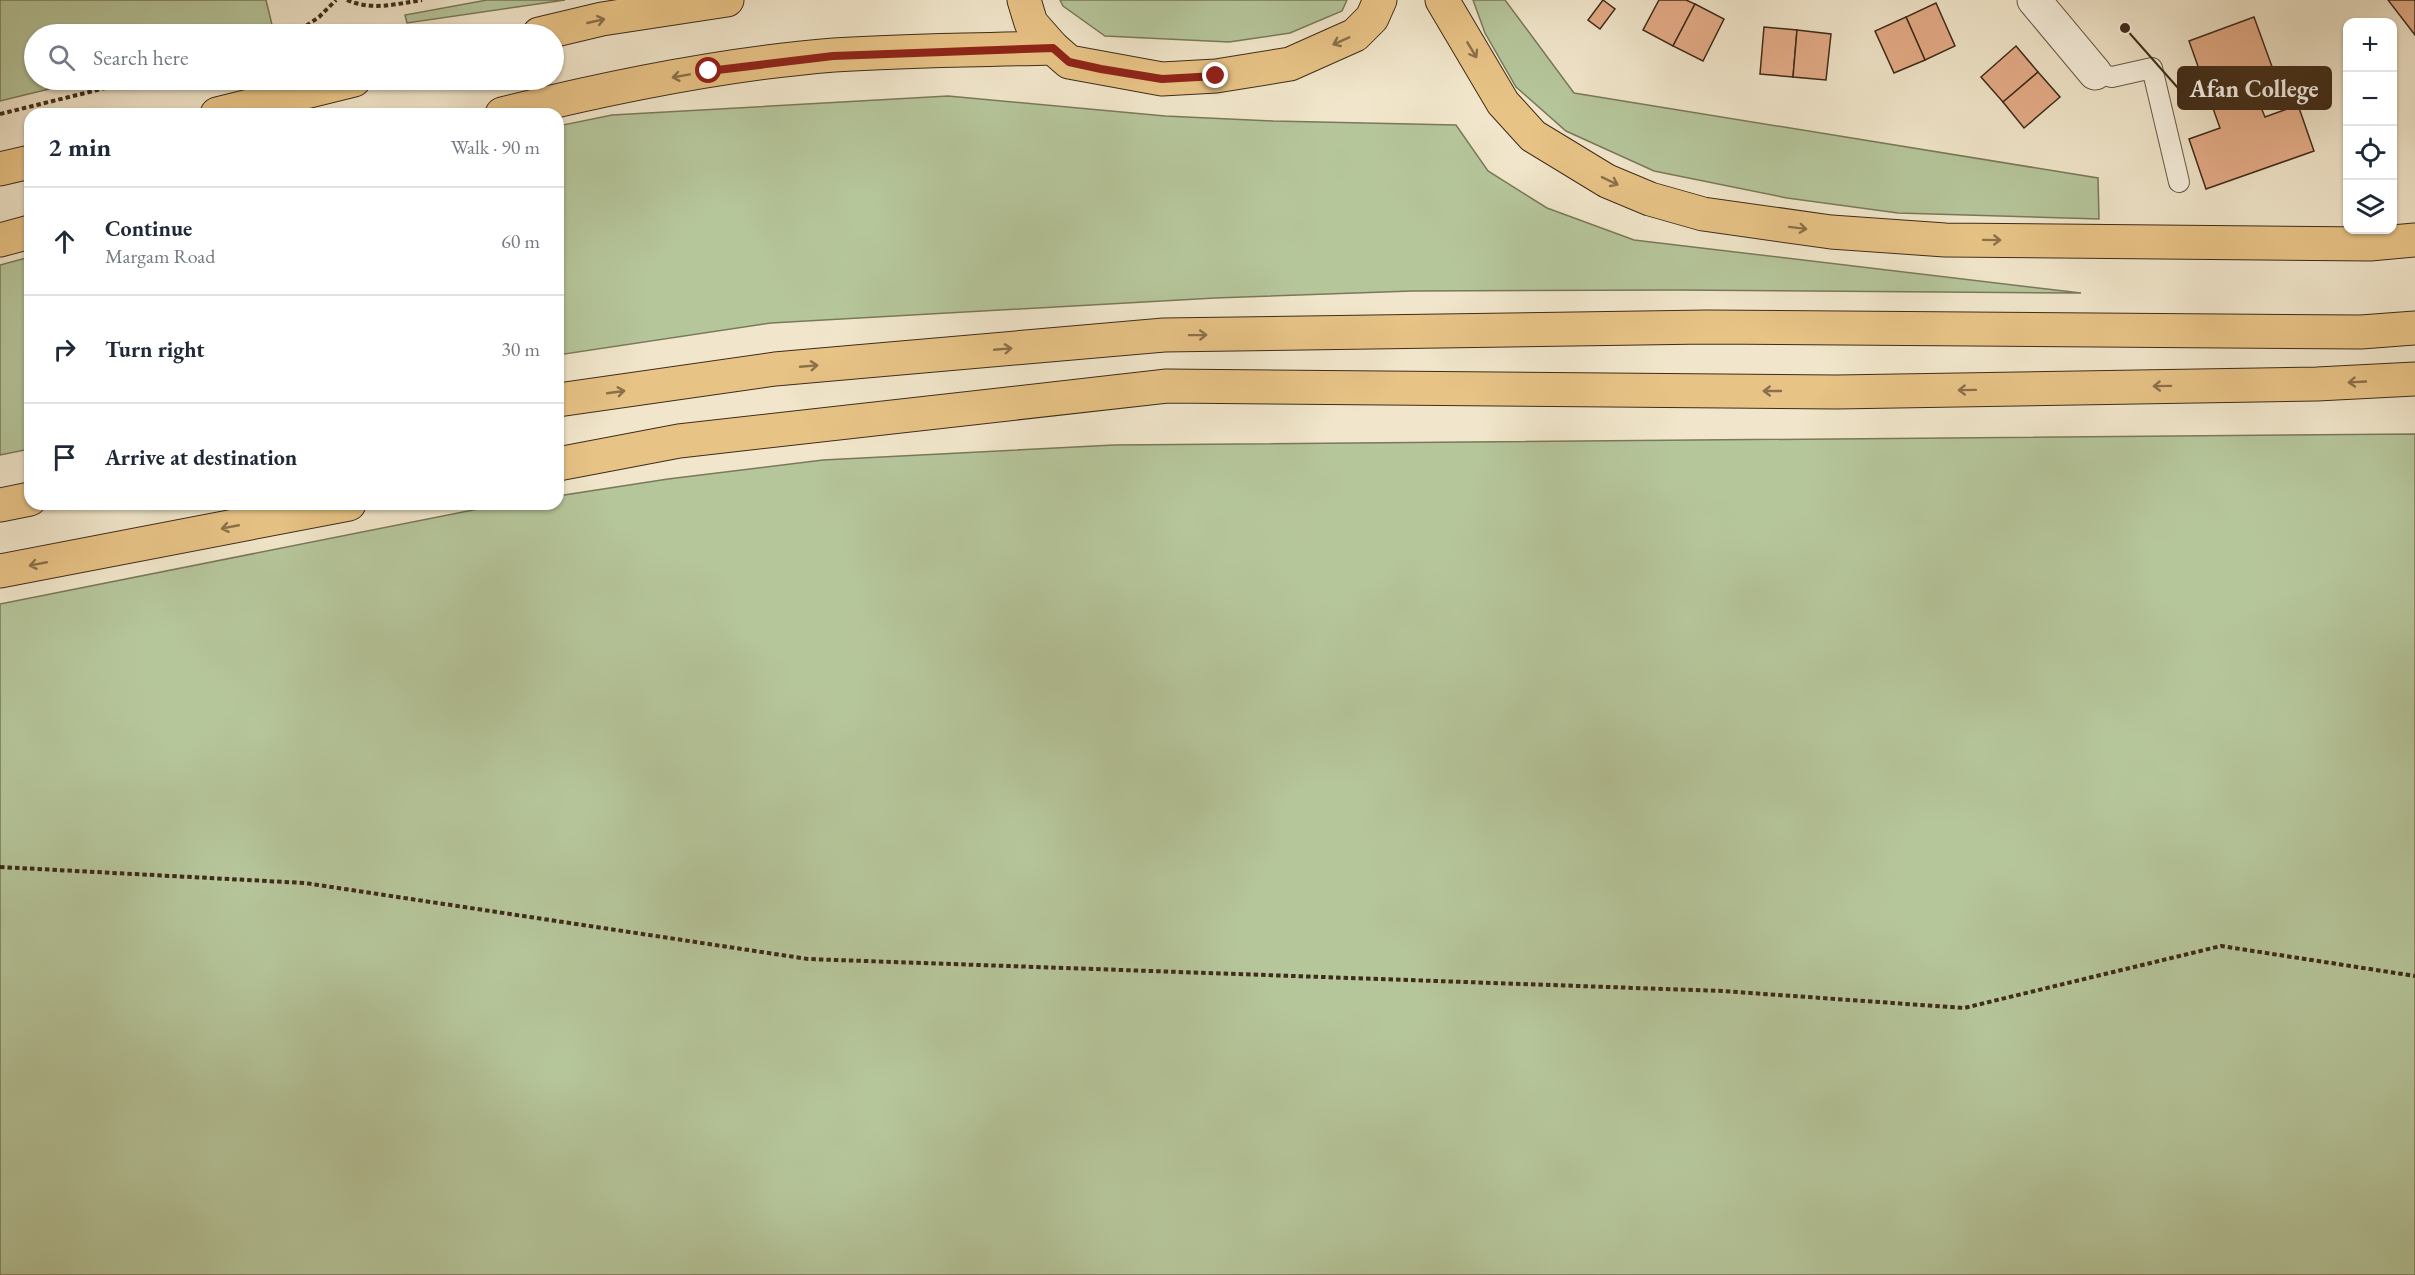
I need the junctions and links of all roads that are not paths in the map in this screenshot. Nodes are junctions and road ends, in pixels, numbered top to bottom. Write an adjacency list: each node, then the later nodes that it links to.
1 (727, 0): 6 (main road, one-way to 1)
2 (1023, 0): 7 (main road)
3 (1380, 0): 7 (main road, one-way to 7)
4 (1442, 0): 17 (main road, one-way to 17)
5 (2034, 0): 8 (street)
6 (564, 28)
7 (1053, 48): 11 (main road, one-way to 11)
8 (2095, 73): 14 (lane)
9 (314, 90): 10 (main road)
10 (241, 108)
11 (525, 108)
12 (24, 164): 13 (main road)
13 (0, 170)
14 (2179, 182)
15 (24, 234): 16 (main road)
16 (0, 240)
17 (2415, 240)
18 (2415, 328): 20 (main road, one-way to 18)
19 (2415, 379): 21 (main road, one-way to 21)
20 (564, 399)
21 (564, 463)
22 (24, 500): 23 (main road)
23 (0, 505)
24 (318, 510): 25 (main road, one-way to 25)
25 (0, 571)

